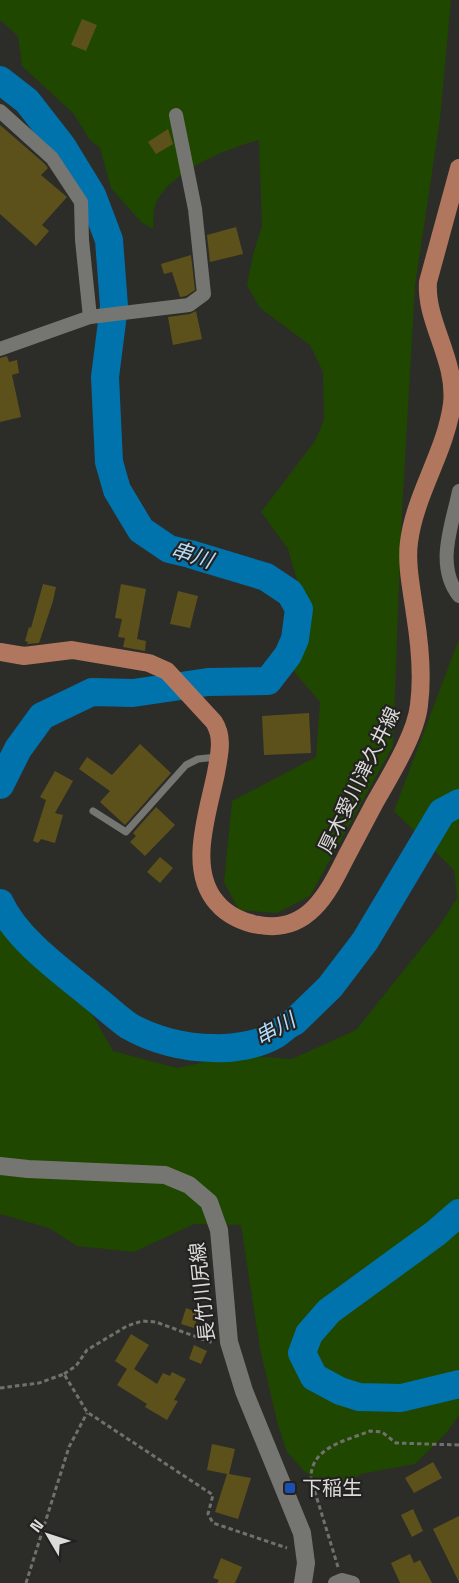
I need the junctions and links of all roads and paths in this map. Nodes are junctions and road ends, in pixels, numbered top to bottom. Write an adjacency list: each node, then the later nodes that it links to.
1 (0, 111): 4 (street)
2 (176, 116): 4 (street)
3 (459, 168): 6 (main road, 厚木愛川津久井線)
4 (90, 317): 5 (street)
5 (0, 349)
6 (455, 404): 10 (main road, 厚木愛川津久井線)
7 (459, 491): 8 (street)
8 (459, 596)
9 (0, 652): 10 (main road, 厚木愛川津久井線)
10 (219, 756): 11 (lane)
11 (93, 811)
12 (0, 1166): 13 (main road, 長竹川尻線)
13 (229, 1342): 14 (path); 18 (main road, 長竹川尻線)
14 (64, 1374): 15 (path); 16 (path)
15 (0, 1388)
16 (87, 1412): 18 (path); 20 (path)
17 (459, 1445): 19 (path)
18 (306, 1563): 21 (main road, 長竹川尻線)
19 (343, 1582)
20 (26, 1583)
21 (303, 1583)

